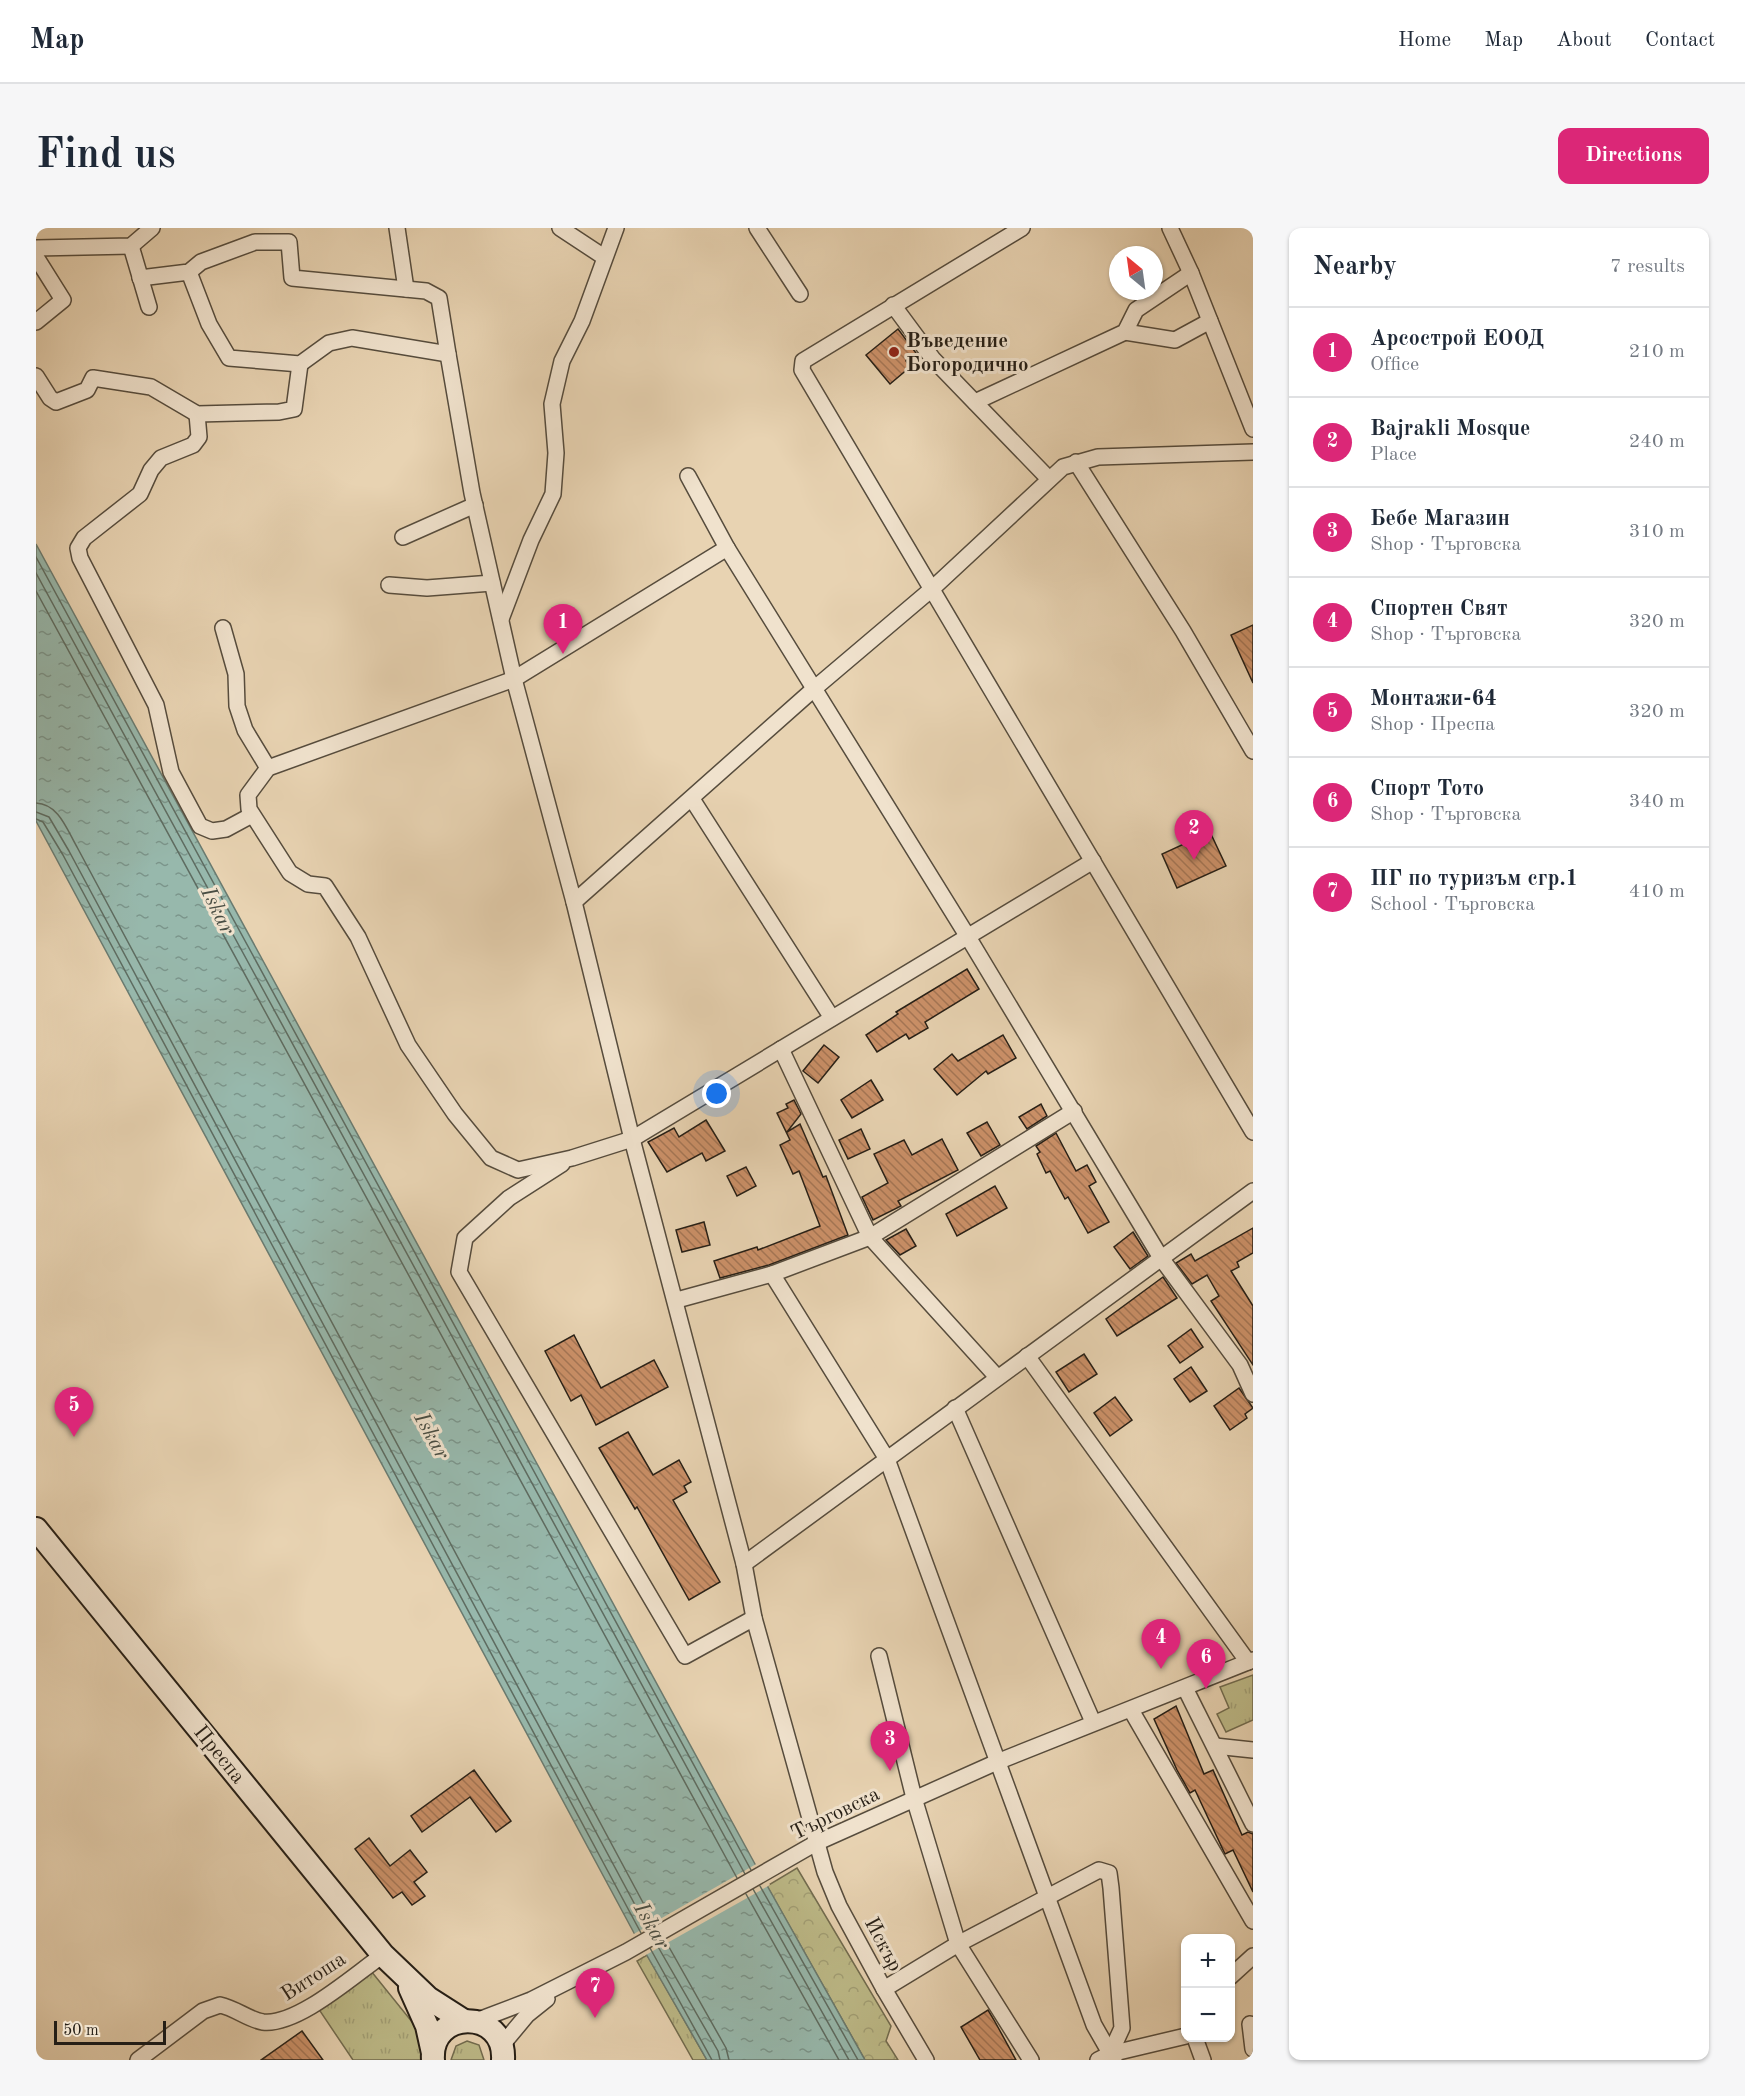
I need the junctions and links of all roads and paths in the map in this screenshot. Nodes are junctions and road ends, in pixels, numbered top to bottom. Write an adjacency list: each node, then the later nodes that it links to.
1 (152, 228): 8 (street)
2 (397, 228): 15 (street)
3 (560, 228): 11 (street)
4 (616, 228): 11 (street)
5 (757, 228): 16 (street)
6 (1022, 228): 17 (street)
7 (1170, 228): 13 (street)
8 (131, 246): 9 (street); 14 (street)
9 (36, 248)
10 (36, 257): 20 (street)
11 (604, 257): 38 (street)
12 (189, 272): 14 (street); 15 (street); 23 (street)
13 (1191, 273): 19 (street); 21 (street)
14 (140, 278): 18 (street)
15 (406, 289): 22 (street, Искър)
16 (800, 294)
17 (893, 305): 25 (street); 37 (street)
18 (149, 307)
19 (1210, 321): 21 (street); 27 (street)
20 (36, 322)
21 (1125, 332): 25 (street)
22 (448, 354): 23 (street); 32 (street, Искър)
23 (300, 364): 26 (street)
24 (36, 376): 26 (street)
25 (975, 402): 31 (street)
26 (197, 414): 45 (street)
27 (1253, 429)
28 (1253, 452): 29 (street)
29 (1076, 462): 31 (street); 42 (street)
30 (688, 476): 34 (street)
31 (1049, 479): 37 (street)
32 (475, 505): 33 (street); 35 (street, Искър)
33 (403, 537)
34 (727, 548): 40 (street); 41 (street)
35 (492, 583): 36 (street); 38 (street, Искър)
36 (389, 585)
37 (933, 588): 41 (street); 46 (street)
38 (501, 619): 40 (street, Искър)
39 (223, 628): 43 (street)
40 (514, 679): 43 (street); 47 (street, Искър)
41 (815, 688): 44 (street); 48 (street)
42 (1253, 751)
43 (268, 768): 45 (street)
44 (692, 799): 47 (street); 49 (street)
45 (252, 815): 54 (street)
46 (1093, 861): 48 (street); 52 (street)
47 (574, 902): 53 (street, Искър)
48 (968, 937): 49 (street); 51 (street)
49 (832, 1018): 50 (street)
50 (781, 1049): 53 (street); 56 (street)
51 (1074, 1111): 56 (street); 57 (street)
52 (1253, 1132)
53 (632, 1139): 54 (street); 59 (street, Искър)
54 (572, 1158): 67 (street)
55 (1253, 1191): 57 (street)
56 (870, 1237): 58 (street); 61 (street)
57 (1161, 1258): 60 (street); 62 (street)
58 (772, 1274): 59 (street); 64 (street)
59 (676, 1300): 66 (street, Искър)
60 (1027, 1356): 61 (street); 69 (street)
61 (997, 1377): 63 (street)
62 (1253, 1394)
63 (956, 1408): 64 (street); 72 (street)
64 (887, 1459): 66 (street); 75 (street)
65 (36, 1529): 82 (main road, Преспа)
66 (744, 1564): 67 (street, Искър)
67 (754, 1618): 78 (street, Искър)
68 (879, 1656): 76 (street)
69 (1250, 1661): 70 (street, Търговска)
70 (1185, 1688): 71 (street, Търговска); 73 (street)
71 (1131, 1710): 72 (street, Търговска); 80 (street)
72 (1093, 1722): 75 (street, Търговска)
73 (1215, 1746): 74 (street); 77 (street)
74 (1253, 1750)
75 (997, 1762): 76 (street, Търговска); 79 (street)
76 (914, 1798): 78 (street, Търговска); 81 (street)
77 (1253, 1824)
78 (816, 1843): 85 (street, Търговска); 87 (street, Искър)
79 (1047, 1896): 81 (street); 95 (street); 95 (street)
80 (1253, 1921)
81 (958, 1944): 87 (street); 98 (street)
82 (383, 1955): 86 (main road, Преспа); 96 (street, Витоша)
83 (1253, 1956): 84 (street)
84 (1235, 1972)
85 (581, 1976): 88 (street, Търговска); 93 (street, Търговска)
86 (405, 1979): 88 (main road, Преспа); 94 (main road, Преспа)
87 (884, 1989): 97 (street, Искър)
88 (470, 2021): 93 (main road, Преспа); 94 (main road)
89 (1250, 2024): 92 (street)
90 (1181, 2037): 95 (street)
91 (1197, 2042): 99 (street)
92 (1253, 2049)
93 (503, 2053)
94 (433, 2057)
95 (1107, 2058)
96 (138, 2060)
97 (926, 2060)
98 (1031, 2060)
99 (1203, 2060)

